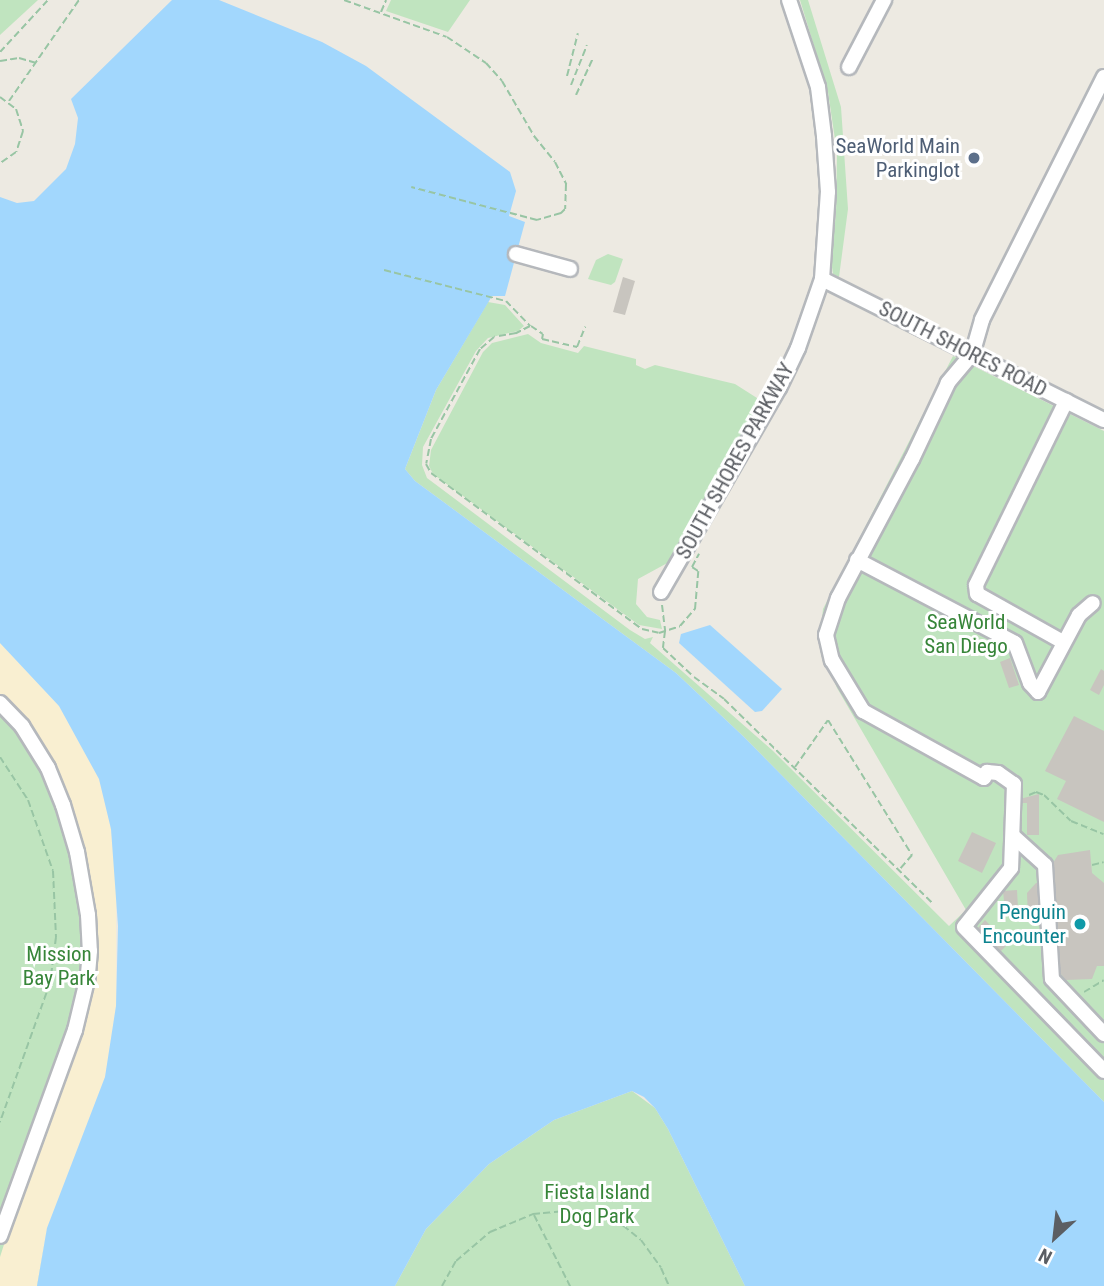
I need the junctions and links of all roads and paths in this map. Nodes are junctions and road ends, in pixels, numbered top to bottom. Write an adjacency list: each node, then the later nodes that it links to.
1 (48, 0): 10 (path)
2 (79, 0): 13 (path)
3 (344, 0): 7 (path)
4 (386, 0): 7 (path)
5 (789, 0): 26 (street, SOUTH SHORES PARKWAY)
6 (884, 0): 14 (street)
7 (380, 13): 22 (path)
8 (578, 33): 15 (path)
9 (587, 45): 17 (path)
10 (0, 52)
11 (593, 58): 18 (path)
12 (0, 61): 13 (path)
13 (36, 63): 20 (path)
14 (849, 67)
15 (566, 76)
16 (1104, 77): 29 (street)
17 (571, 85)
18 (576, 95)
19 (0, 97): 20 (path)
20 (9, 101): 21 (path)
21 (0, 163)
22 (411, 187)
23 (516, 254): 24 (street)
24 (570, 269)
25 (384, 270): 27 (path)
26 (822, 279): 29 (street, SOUTH SHORES ROAD); 32 (street, SOUTH SHORES PARKWAY)
27 (530, 326): 28 (path); 36 (path)
28 (584, 327)
29 (972, 354): 30 (street, SOUTH SHORES ROAD); 33 (street)
30 (1066, 401): 31 (street, SOUTH SHORES ROAD); 37 (street)
31 (1104, 420)
32 (688, 546): 34 (street, SOUTH SHORES PARKWAY); 36 (path)
33 (857, 560): 37 (street); 41 (street)
34 (661, 592): 36 (path)
35 (1093, 603): 37 (street)
36 (665, 631): 40 (path)
37 (1063, 642)
38 (0, 703): 54 (street)
39 (0, 757): 52 (path)
40 (795, 768): 46 (path); 46 (path)
41 (1014, 795): 42 (path); 43 (street)
42 (1104, 834)
43 (1013, 836): 49 (street); 51 (street)
44 (1104, 862): 45 (path)
45 (1091, 865)
46 (899, 870): 47 (path)
47 (933, 904)
48 (1104, 980): 49 (path)
49 (1071, 999): 50 (street)
50 (1104, 1034)
51 (1104, 1071)
52 (0, 1122)
53 (533, 1214): 55 (path); 56 (path); 57 (path)
54 (0, 1236)
55 (442, 1286)
56 (570, 1286)
57 (669, 1286)

